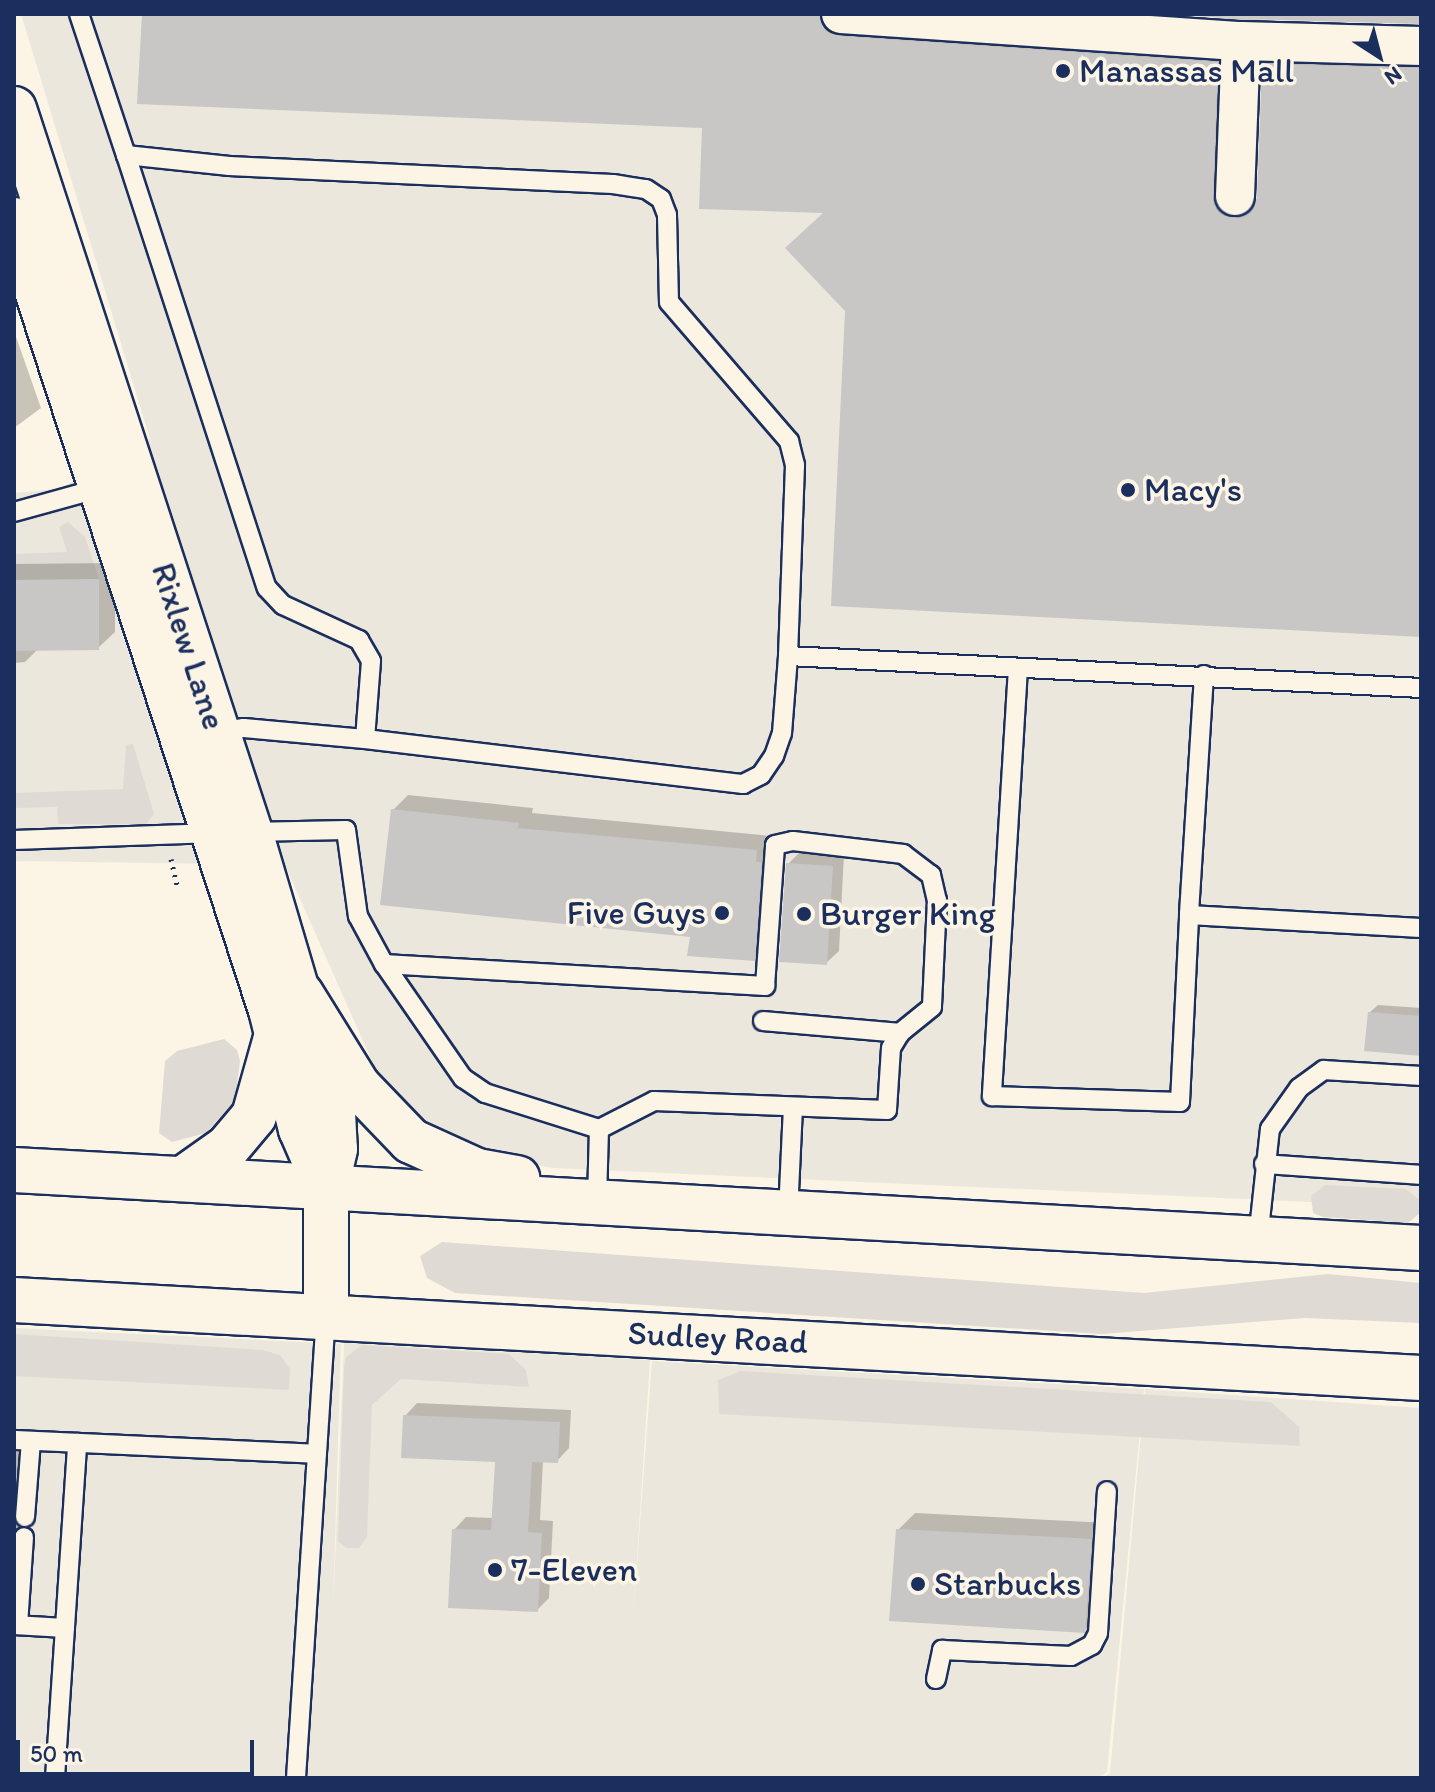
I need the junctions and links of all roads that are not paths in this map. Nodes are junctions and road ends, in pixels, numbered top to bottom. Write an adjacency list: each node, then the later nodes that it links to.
1 (79, 14): 6 (lane)
2 (841, 14): 3 (street)
3 (1241, 41): 4 (street); 7 (street)
4 (1421, 46)
5 (14, 109): 9 (main road, Rixlew Lane)
6 (126, 155): 11 (lane); 16 (lane)
7 (1235, 196)
8 (14, 220): 9 (main road, Rixlew Lane)
9 (118, 485): 10 (lane); 15 (main road, Rixlew Lane)
10 (14, 512)
11 (788, 656): 12 (lane); 16 (lane)
12 (1018, 668): 13 (lane); 19 (lane)
13 (1204, 675): 14 (lane); 19 (lane)
14 (1421, 688)
15 (201, 736): 16 (lane); 17 (main road, Rixlew Lane)
16 (365, 739)
17 (232, 833): 18 (lane); 21 (lane); 22 (main road, Rixlew Lane); 25 (main road, Rixlew Lane)
18 (14, 840)
19 (1189, 915): 20 (lane)
20 (1421, 928)
21 (384, 964): 24 (lane); 28 (lane)
22 (301, 994): 33 (main road, Rixlew Lane); 34 (main road)
23 (763, 1021): 24 (lane)
24 (900, 1033): 27 (lane)
25 (277, 1034): 32 (main road); 33 (main road, Rixlew Lane)
26 (1421, 1076): 29 (lane)
27 (793, 1107): 28 (lane); 35 (lane)
28 (599, 1129): 34 (lane)
29 (1264, 1164): 31 (lane); 36 (lane)
30 (14, 1170): 32 (main road)
31 (1421, 1175)
32 (183, 1179): 33 (main road)
33 (326, 1187): 34 (main road); 39 (main road, Rixlew Lane)
34 (596, 1197): 35 (main road)
35 (788, 1213): 36 (main road)
36 (1258, 1239): 37 (main road)
37 (1421, 1248)
38 (14, 1300): 39 (main road, Sudley Road)
39 (326, 1314): 40 (main road, Sudley Road); 43 (lane)
40 (1421, 1378)
41 (22, 1440): 42 (lane); 45 (lane)
42 (77, 1443): 43 (lane); 48 (lane)
43 (317, 1454): 51 (lane)
44 (1107, 1491): 49 (lane)
45 (25, 1517)
46 (24, 1537): 47 (lane)
47 (16, 1625): 48 (lane)
48 (65, 1628): 50 (lane)
49 (936, 1679)
50 (55, 1778)
51 (296, 1778)

